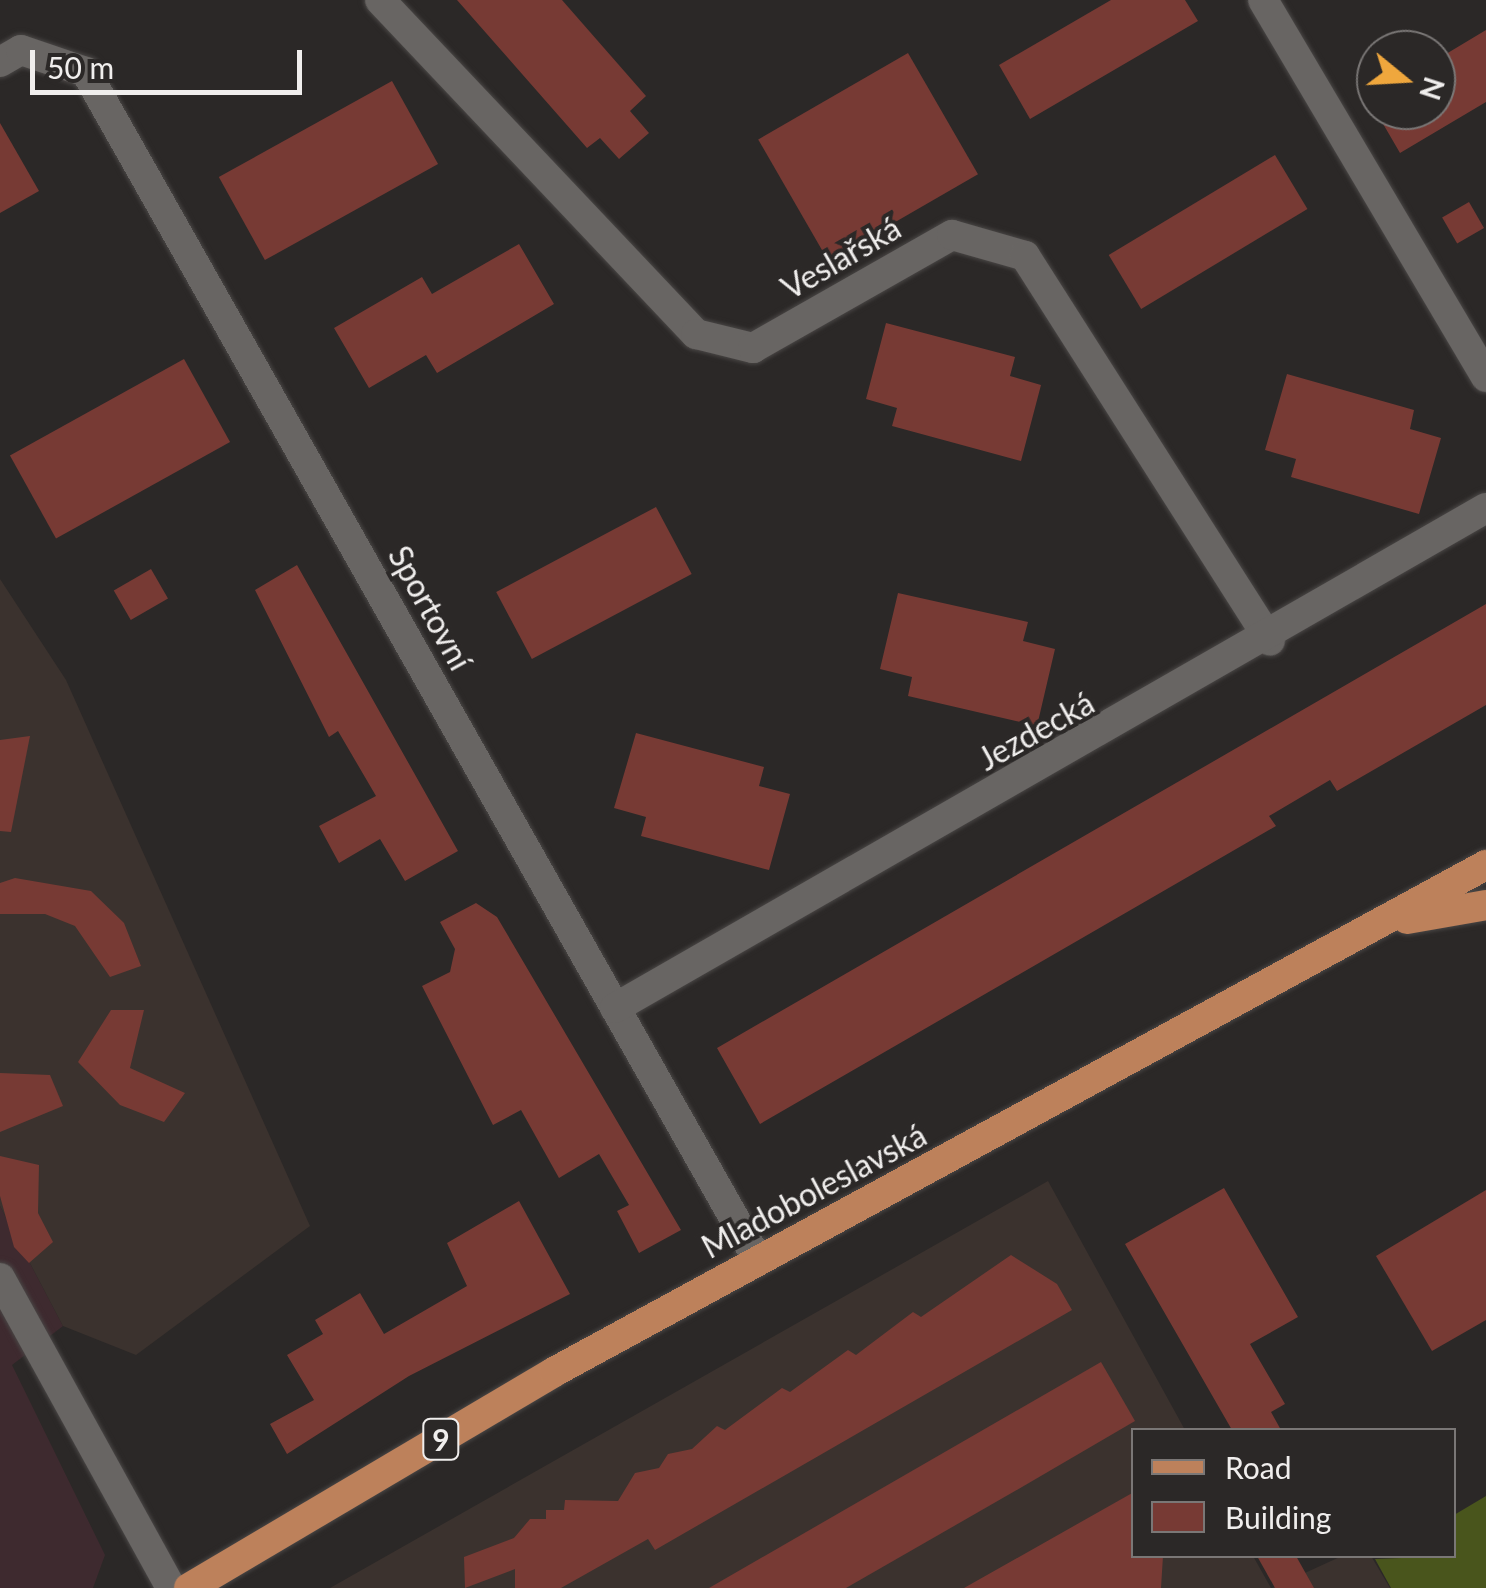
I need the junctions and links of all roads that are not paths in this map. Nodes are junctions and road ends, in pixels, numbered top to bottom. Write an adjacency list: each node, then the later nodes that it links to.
1 (380, 0): 6 (street, Veslařská)
2 (1275, 4): 4 (street)
3 (0, 62): 10 (street, Sportovní)
4 (1486, 377)
5 (1486, 508): 6 (street, Jezdecká)
6 (1270, 640): 10 (street, Jezdecká)
7 (1484, 868): 9 (main road, Mladoboleslavská / 9)
8 (1486, 905): 9 (main road, 9)
9 (1374, 925): 11 (main road, Mladoboleslavská / 9)
10 (615, 1008): 11 (street, Sportovní)
11 (758, 1260): 14 (main road, Mladoboleslavská / 9)
12 (0, 1278): 13 (street)
13 (171, 1588)
14 (188, 1588)

